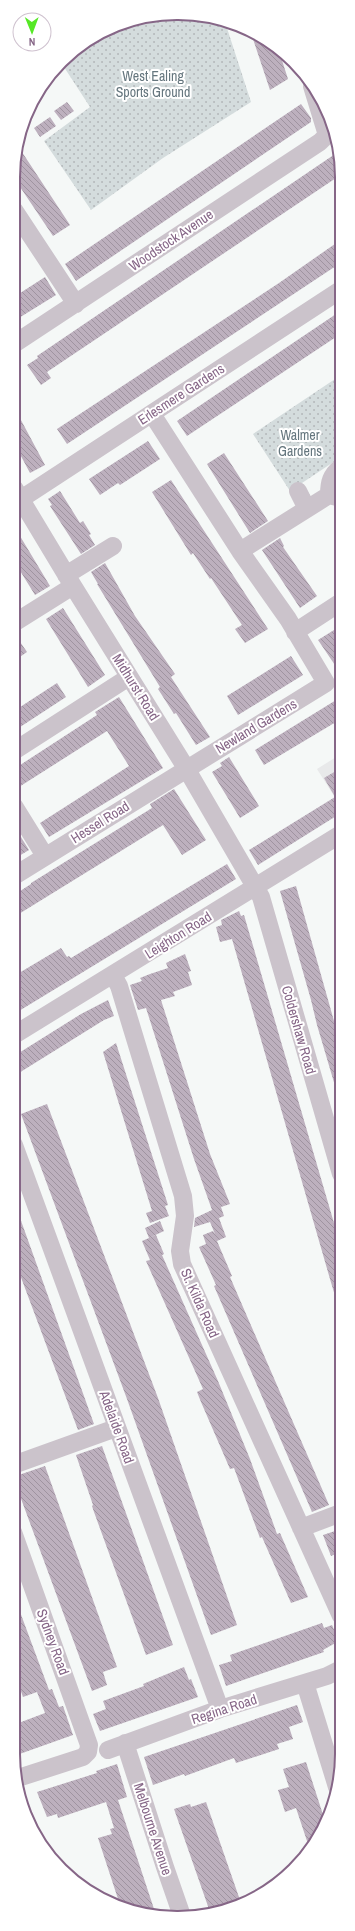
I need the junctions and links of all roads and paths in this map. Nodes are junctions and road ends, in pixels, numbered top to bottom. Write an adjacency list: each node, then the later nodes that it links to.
1 (318, 107): 4 (street, Woodstock Avenue)
2 (20, 219): 4 (street)
3 (335, 294): 6 (street, Erlesmere Gardens)
4 (76, 304): 5 (street, Woodstock Avenue)
5 (20, 340)
6 (152, 414): 9 (street, Erlesmere Gardens); 14 (street)
7 (335, 473): 10 (street)
8 (298, 491): 12 (street)
9 (20, 492)
10 (335, 497): 12 (street)
11 (20, 499): 15 (street, Midhurst Road)
12 (306, 509): 14 (street)
13 (113, 546): 15 (street)
14 (240, 551): 18 (street)
15 (69, 580): 17 (street); 19 (street, Midhurst Road)
16 (335, 606): 18 (street)
17 (20, 618)
18 (295, 632): 21 (street, Newland Gardens)
19 (129, 677): 20 (street); 21 (street, Midhurst Road)
20 (20, 747)
21 (186, 768): 24 (street, Hessel Road); 26 (street, Midhurst Road)
22 (20, 816): 24 (street)
23 (335, 838): 26 (street, Leighton Road)
24 (45, 856): 25 (street, Hessel Road)
25 (20, 872)
26 (256, 887): 27 (street, Leighton Road); 29 (street, Coldershaw Road)
27 (113, 975): 28 (street, Leighton Road); 34 (street, St. Kilda Road)
28 (20, 1031)
29 (335, 1153)
30 (20, 1162): 31 (street, Adelaide Road)
31 (116, 1428): 32 (street); 39 (street, Adelaide Road)
32 (20, 1462)
33 (335, 1515): 34 (street)
34 (301, 1528): 36 (street, St. Kilda Road)
35 (20, 1551): 43 (street, Sydney Road)
36 (335, 1603)
37 (335, 1671): 38 (street, Regina Road)
38 (305, 1683): 39 (street, Regina Road); 42 (street)
39 (220, 1709): 40 (street, Regina Road)
40 (125, 1743): 41 (street, Regina Road); 44 (street, Melbourne Avenue)
41 (108, 1750)
42 (334, 1776)
43 (22, 1777)
44 (180, 1911)

